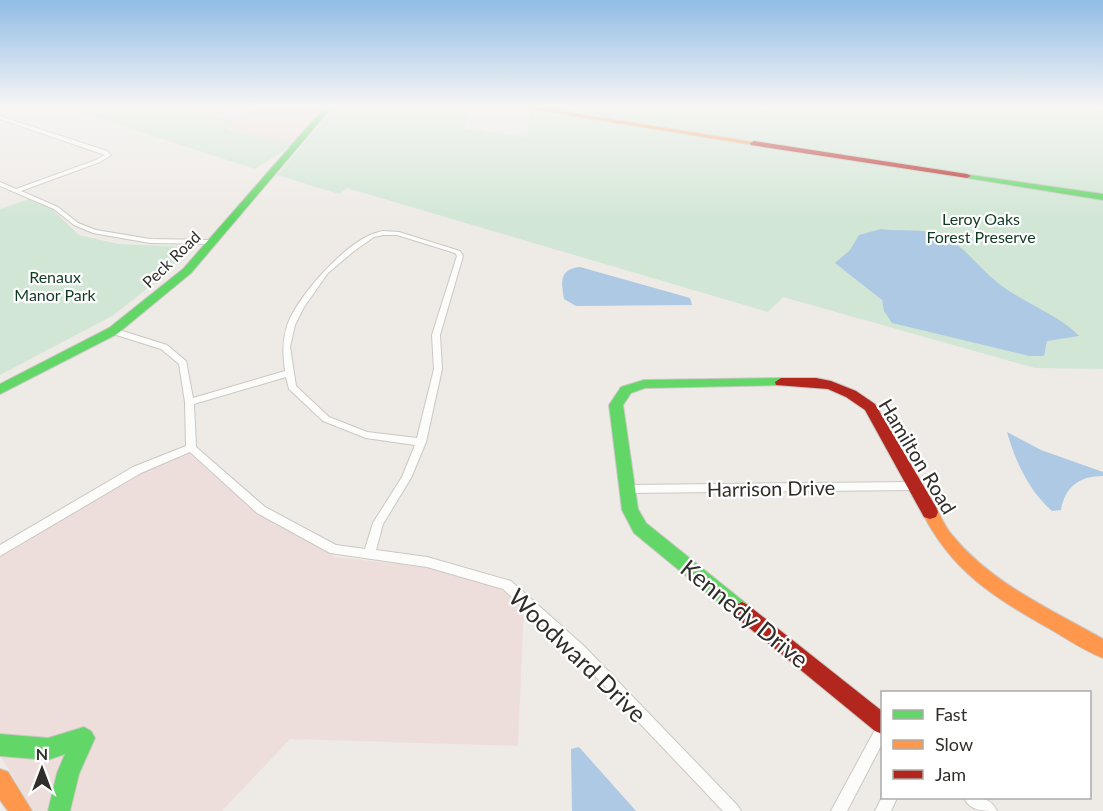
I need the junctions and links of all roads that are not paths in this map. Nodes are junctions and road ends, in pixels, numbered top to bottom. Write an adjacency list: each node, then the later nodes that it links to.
1 (84, 145): 5 (street)
2 (296, 145): 7 (street, Peck Road)
3 (766, 145): 6 (street)
4 (0, 184): 5 (street)
5 (16, 191): 7 (street)
6 (1103, 197)
7 (213, 242): 8 (street, Peck Road)
8 (113, 331): 10 (street, Peck Road); 11 (street)
9 (290, 373): 11 (street); 12 (street); 12 (street)
10 (0, 390)
11 (189, 402): 13 (street)
12 (421, 441): 17 (street)
13 (191, 448): 16 (street); 17 (street, Woodward Drive)
14 (914, 486): 15 (street, Harrison Drive); 15 (street, Hamilton Road); 18 (street, Hamilton Road)
15 (627, 489): 19 (street, Kennedy Drive)
16 (0, 551)
17 (369, 555): 26 (street, Woodward Drive)
18 (1103, 649)
19 (881, 723)
20 (881, 733): 27 (street)
21 (0, 745): 25 (street)
22 (0, 780): 24 (street)
23 (973, 799): 28 (street)
24 (21, 811)
25 (59, 811)
26 (733, 811)
27 (839, 811)
28 (989, 811)

